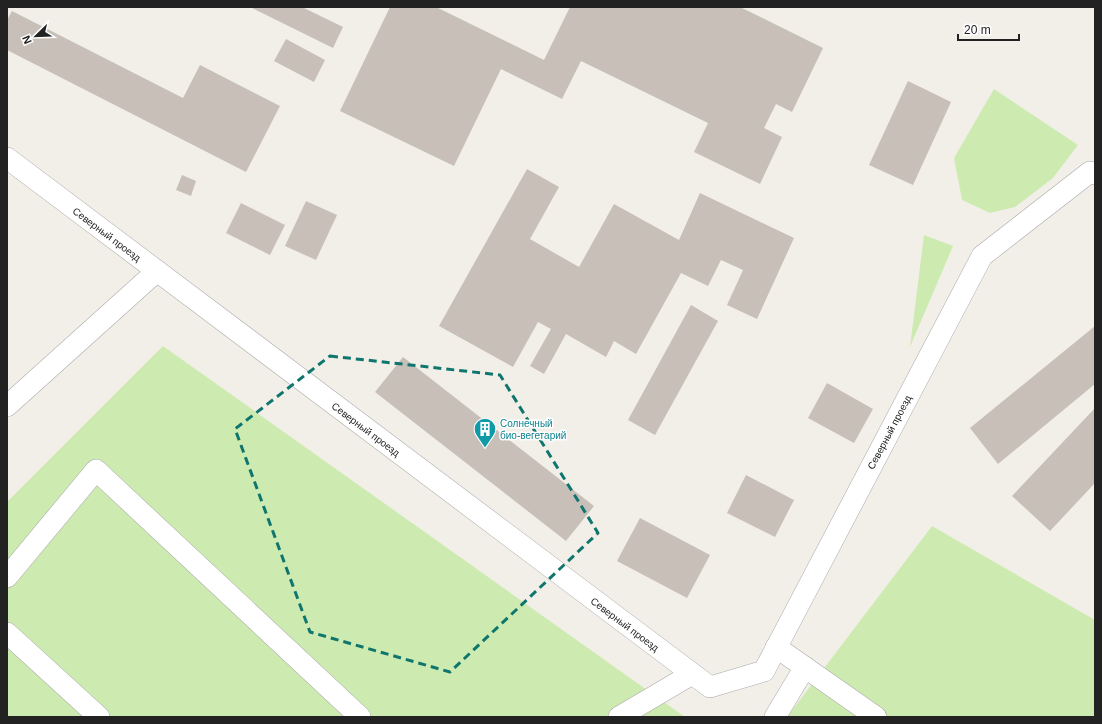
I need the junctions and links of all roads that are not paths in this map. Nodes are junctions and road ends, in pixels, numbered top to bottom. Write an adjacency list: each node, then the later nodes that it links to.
1 (7, 158): 3 (street, Северный проезд)
2 (1095, 174): 7 (street, Северный проезд)
3 (157, 271): 4 (street); 9 (street, Северный проезд)
4 (7, 406)
5 (7, 577): 11 (street)
6 (7, 633): 10 (street)
7 (776, 648): 8 (street); 9 (street, Северный проезд)
8 (805, 667): 13 (street); 14 (street)
9 (692, 674): 12 (street)
10 (99, 717)
11 (360, 717)
12 (619, 717)
13 (775, 717)
14 (876, 717)

